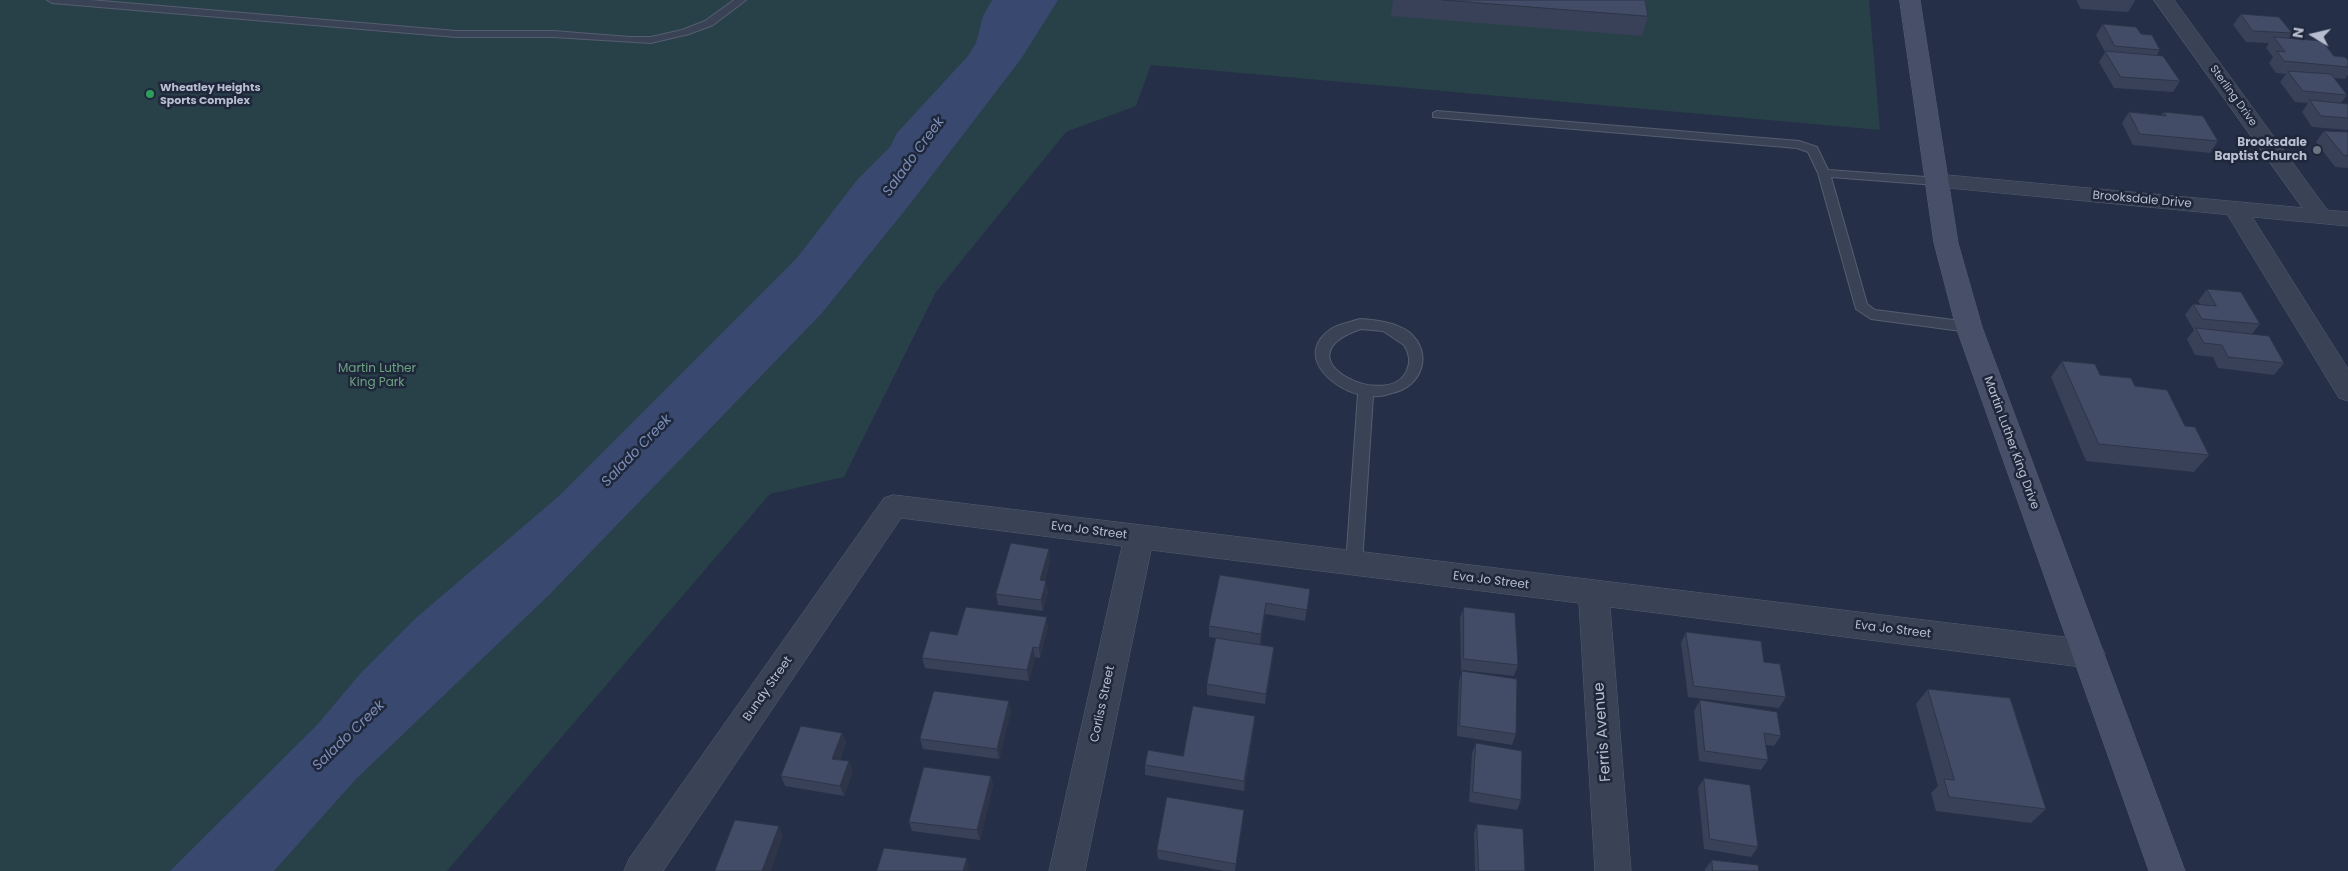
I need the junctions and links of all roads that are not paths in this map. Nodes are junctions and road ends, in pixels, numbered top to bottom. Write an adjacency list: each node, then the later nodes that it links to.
1 (52, 0): 5 (lane)
2 (741, 0): 5 (lane)
3 (1910, 0): 8 (main road, Martin Luther King Drive)
4 (2164, 0): 10 (street, Sterling Drive)
5 (101, 2)
6 (1437, 115): 7 (lane)
7 (1824, 173): 8 (lane); 12 (lane)
8 (1936, 181): 9 (street, Brooksdale Drive); 12 (main road, Martin Luther King Drive)
9 (2236, 209): 10 (street, Brooksdale Drive); 14 (street)
10 (2320, 216): 11 (street, Brooksdale Drive)
11 (2348, 219)
12 (1969, 327): 19 (main road, Martin Luther King Drive)
13 (1366, 391): 13 (lane); 17 (lane)
14 (2348, 391)
15 (894, 506): 16 (street, Eva Jo Street); 20 (street, Bundy Street)
16 (1139, 537): 17 (street, Eva Jo Street); 21 (street, Corliss Street)
17 (1354, 564): 18 (street, Eva Jo Street)
18 (1594, 594): 19 (street, Eva Jo Street); 22 (street, Ferris Avenue)
19 (2089, 654): 23 (main road, Martin Luther King Drive)
20 (642, 871)
21 (1067, 871)
22 (1613, 871)
23 (2167, 871)

